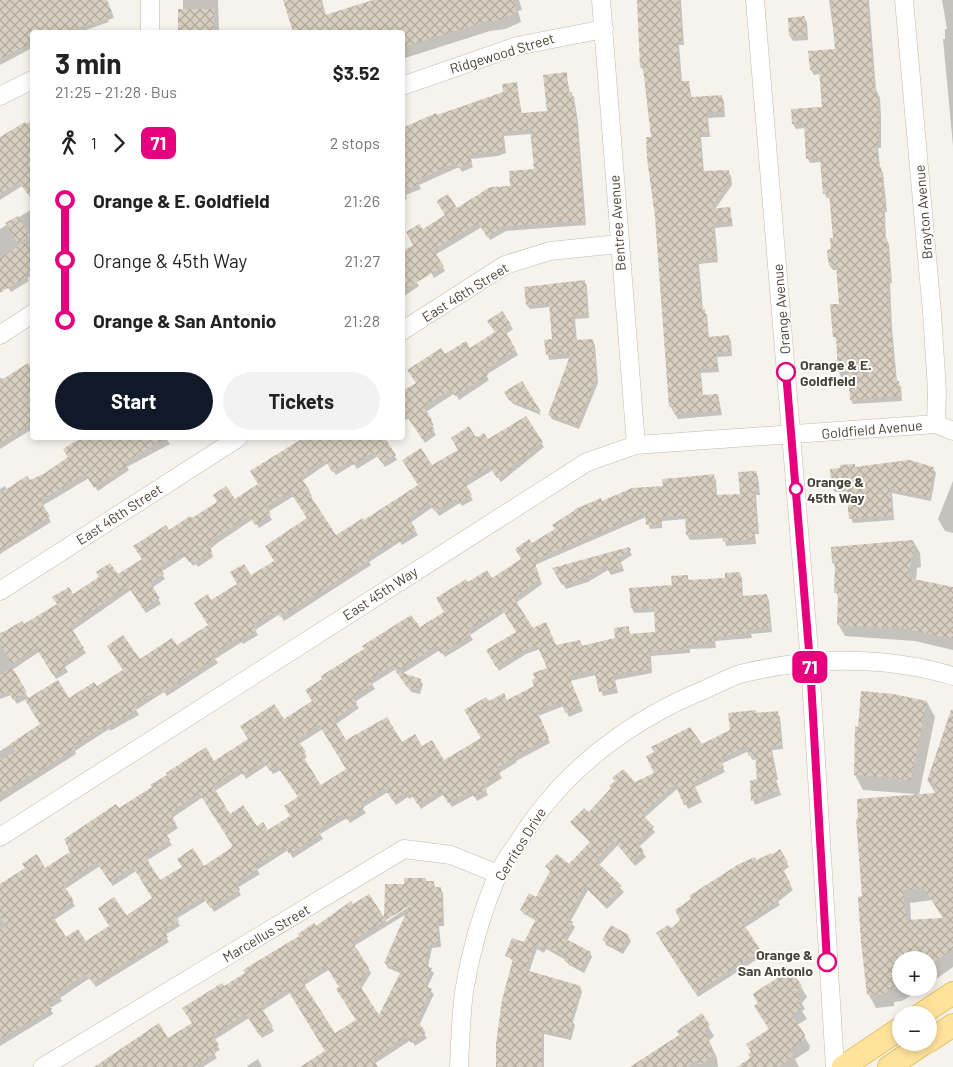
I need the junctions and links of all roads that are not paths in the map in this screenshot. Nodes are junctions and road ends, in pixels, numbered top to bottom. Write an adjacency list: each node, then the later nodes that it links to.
1 (150, 0): 6 (street)
2 (601, 0): 5 (street, Bentree Avenue)
3 (755, 0): 16 (street, Orange Avenue)
4 (904, 0): 14 (street, Brayton Avenue)
5 (604, 29): 8 (street, Ridgewood Street); 10 (street, Bentree Avenue)
6 (150, 30)
7 (30, 81): 9 (street)
8 (405, 85)
9 (0, 96)
10 (618, 244): 12 (street, East 46th Street); 18 (street, Bentree Avenue)
11 (30, 315): 13 (street)
12 (405, 330)
13 (0, 335)
14 (936, 424): 15 (street, Goldfield Avenue); 16 (street, Goldfield Avenue)
15 (953, 431)
16 (790, 436): 18 (street, East 45th Way); 20 (street, Orange Avenue)
17 (235, 440): 19 (street, East 46th Street)
18 (636, 446): 22 (street, East 45th Way)
19 (0, 591)
20 (810, 663): 21 (street, Cerritos Drive); 23 (street, Cerritos Drive); 32 (street, Orange Avenue)
21 (953, 676)
22 (0, 837)
23 (498, 874): 30 (street, Marcellus Street); 31 (street, Cerritos Drive)
24 (953, 993): 25 (main road)
25 (934, 1006)
26 (953, 1025): 28 (main road)
27 (892, 1034): 33 (main road)
28 (937, 1036)
29 (914, 1051): 34 (main road)
30 (43, 1067)
31 (459, 1067)
32 (835, 1067)
33 (842, 1067)
34 (889, 1067)

